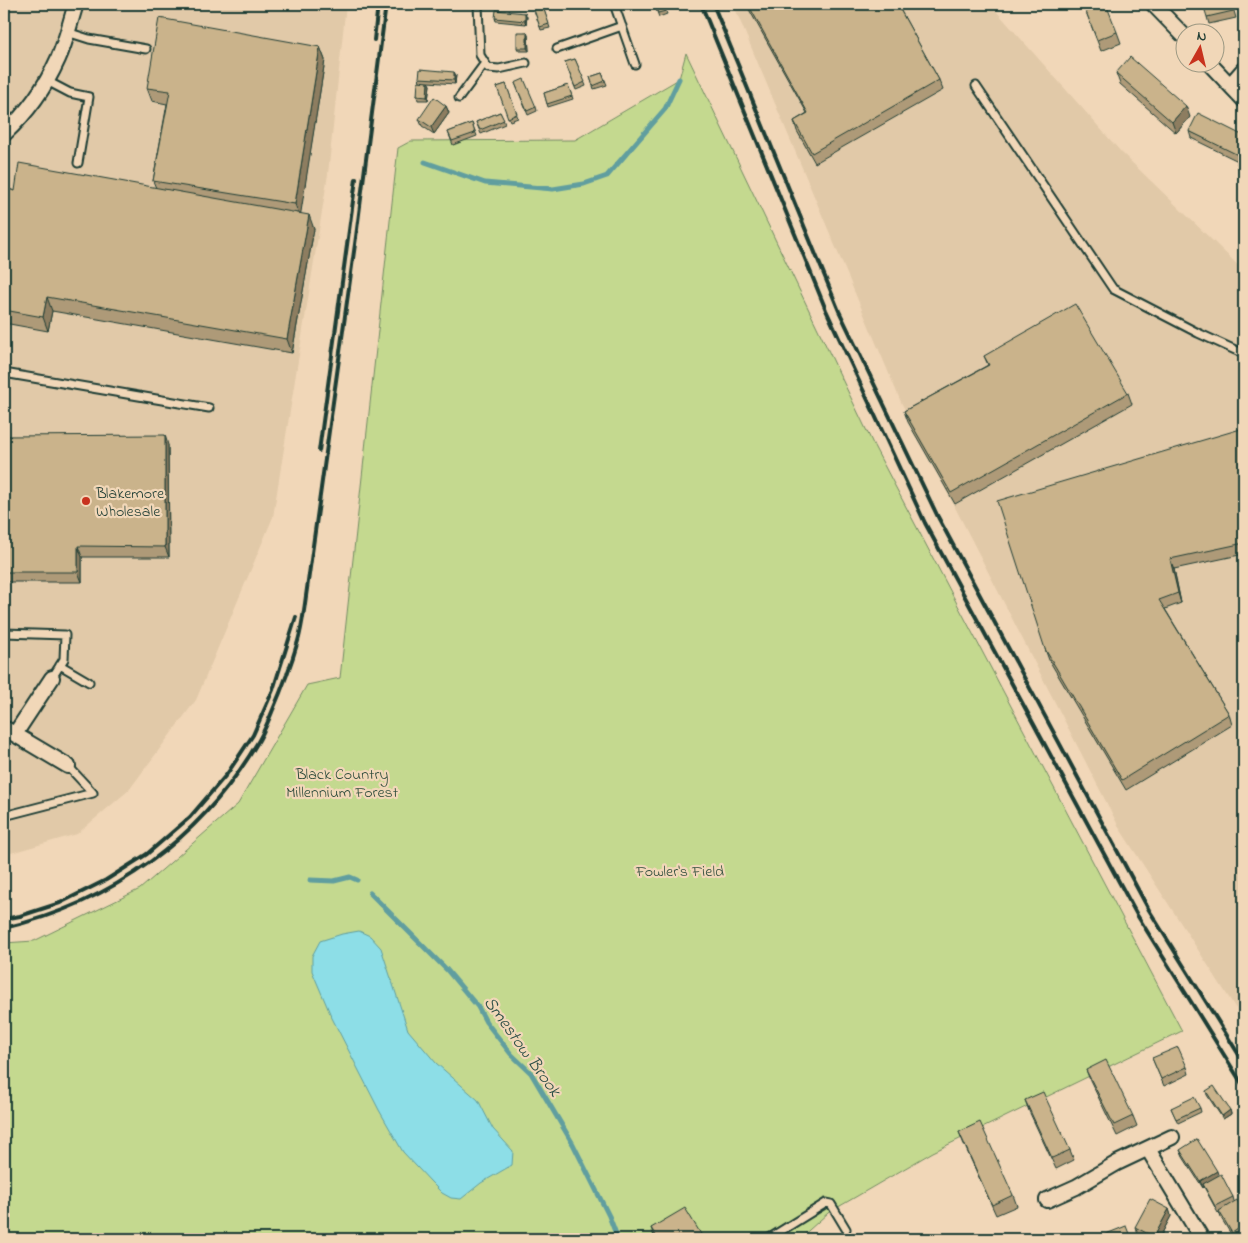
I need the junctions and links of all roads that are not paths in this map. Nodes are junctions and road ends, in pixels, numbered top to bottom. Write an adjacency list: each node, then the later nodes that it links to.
1 (76, 4): 7 (street)
2 (478, 4): 10 (lane)
3 (614, 4): 5 (lane)
4 (1153, 4): 6 (street)
5 (622, 26): 8 (lane); 12 (lane)
6 (1176, 28)
7 (67, 32): 9 (lane); 15 (street)
8 (556, 48)
9 (146, 49)
10 (485, 63): 11 (lane); 18 (lane)
11 (526, 63)
12 (635, 64)
13 (1244, 70): 17 (street)
14 (1217, 72): 17 (street)
15 (47, 81): 20 (street); 21 (lane)
16 (976, 86): 22 (lane)
17 (1230, 86): 19 (street)
18 (459, 98)
19 (1244, 100)
20 (4, 134)
21 (78, 163)
22 (1244, 354)
23 (4, 373): 24 (lane)
24 (208, 408)
25 (4, 633): 26 (lane)
26 (60, 665): 27 (lane); 28 (lane)
27 (52, 678): 29 (street)
28 (89, 682)
29 (9, 731): 30 (street)
30 (68, 766): 31 (lane)
31 (4, 816)
32 (1172, 1138): 33 (street)
33 (1148, 1149): 34 (street); 37 (street)
34 (1047, 1200)
35 (846, 1229): 36 (lane)
36 (768, 1239)
37 (1202, 1239)

